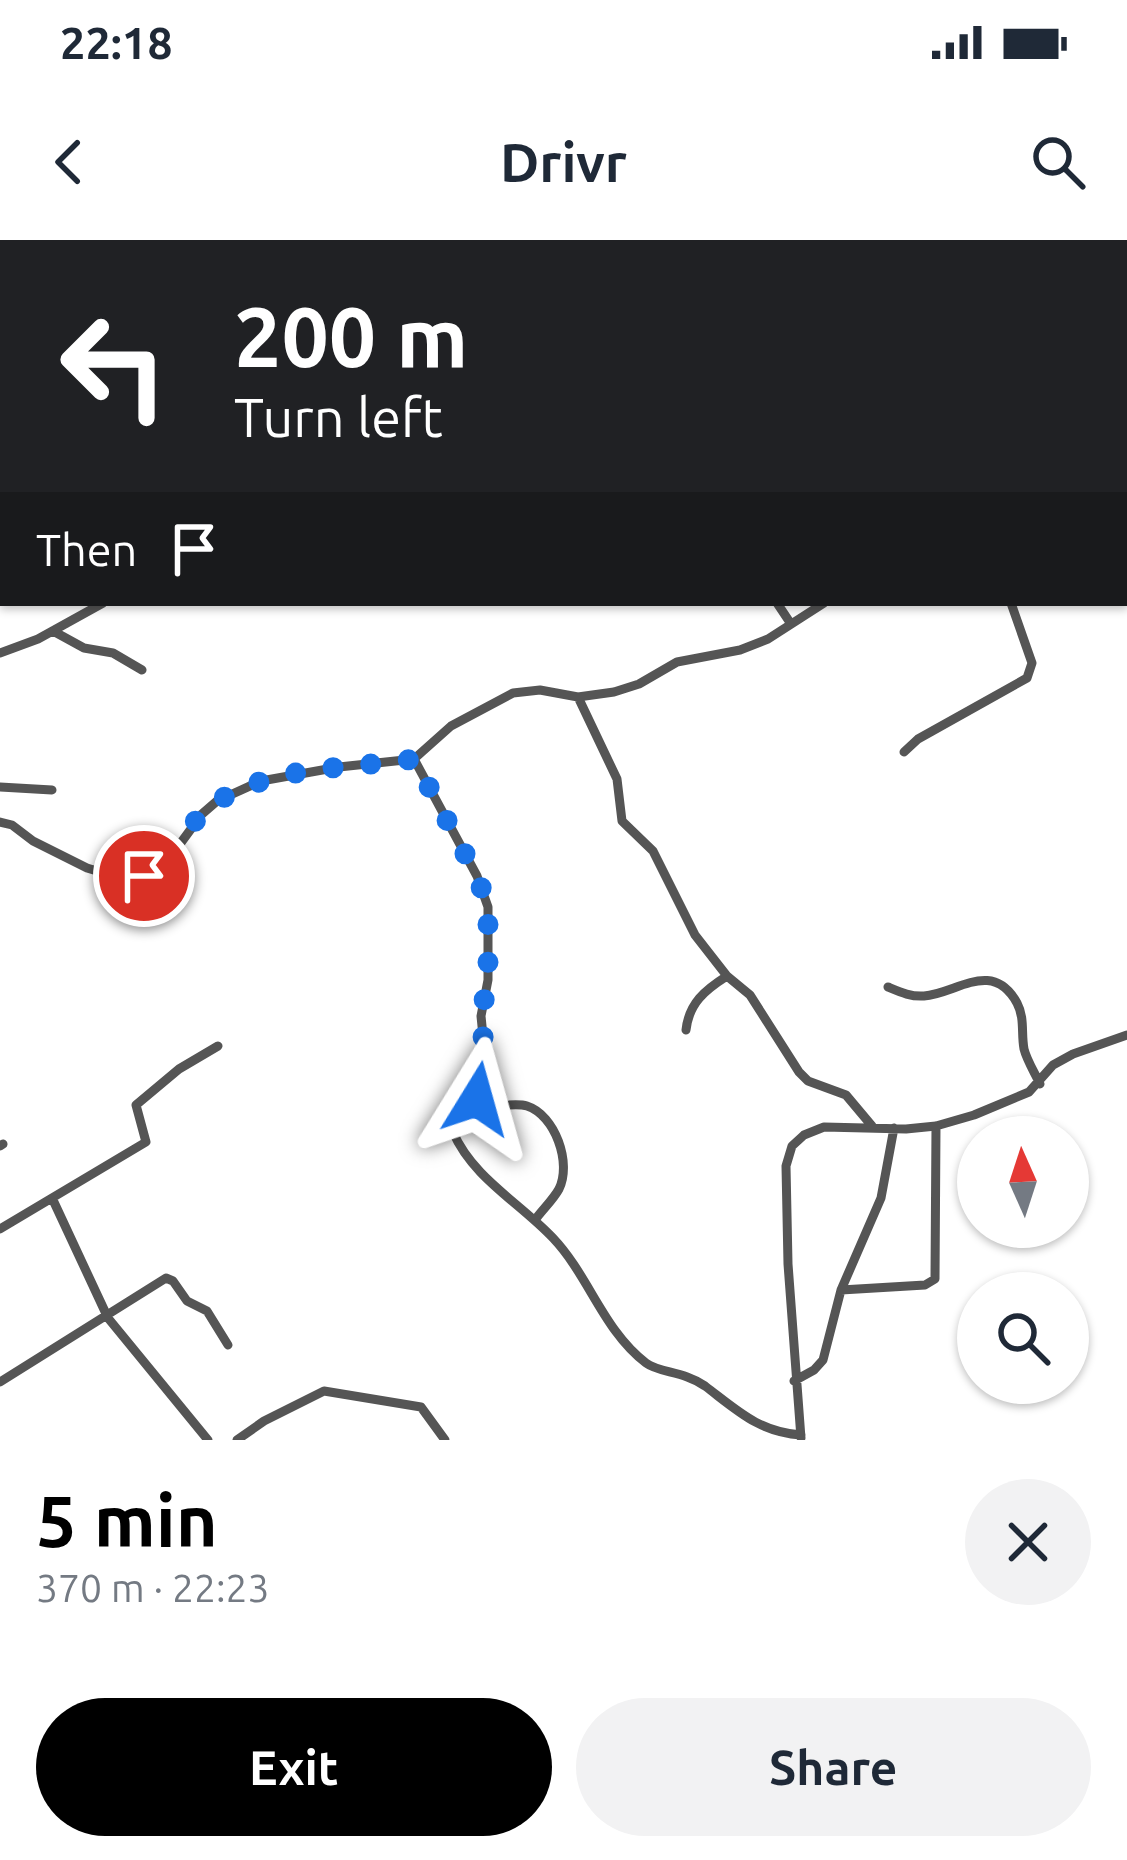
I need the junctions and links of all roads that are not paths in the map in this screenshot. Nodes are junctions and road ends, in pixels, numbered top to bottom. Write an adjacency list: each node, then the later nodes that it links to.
1 (98, 606): 6 (street)
2 (779, 606): 5 (street)
3 (819, 606): 5 (street)
4 (1012, 606): 10 (street)
5 (791, 624): 9 (street)
6 (53, 631): 7 (street); 8 (street)
7 (0, 652)
8 (142, 670)
9 (578, 697): 11 (street); 15 (street)
10 (904, 752)
11 (414, 759): 14 (street); 21 (street)
12 (0, 787): 13 (street)
13 (52, 790)
14 (0, 822)
15 (727, 976): 17 (street); 22 (street)
16 (888, 987): 20 (street)
17 (686, 1030)
18 (1127, 1035): 20 (street)
19 (218, 1046): 25 (street)
20 (1040, 1084): 23 (street)
21 (477, 1107): 26 (street); 26 (street)
22 (872, 1126): 24 (street); 32 (street)
23 (936, 1126): 24 (street); 28 (street)
24 (894, 1128): 28 (street)
25 (53, 1200): 27 (street); 29 (street)
26 (535, 1220): 33 (street)
27 (0, 1229)
28 (841, 1290): 32 (street)
29 (108, 1318): 30 (street); 31 (street); 34 (street)
30 (228, 1345)
31 (0, 1382)
32 (794, 1382): 33 (street)
33 (801, 1437)
34 (208, 1440)
35 (237, 1440): 36 (street)
36 (445, 1440)

